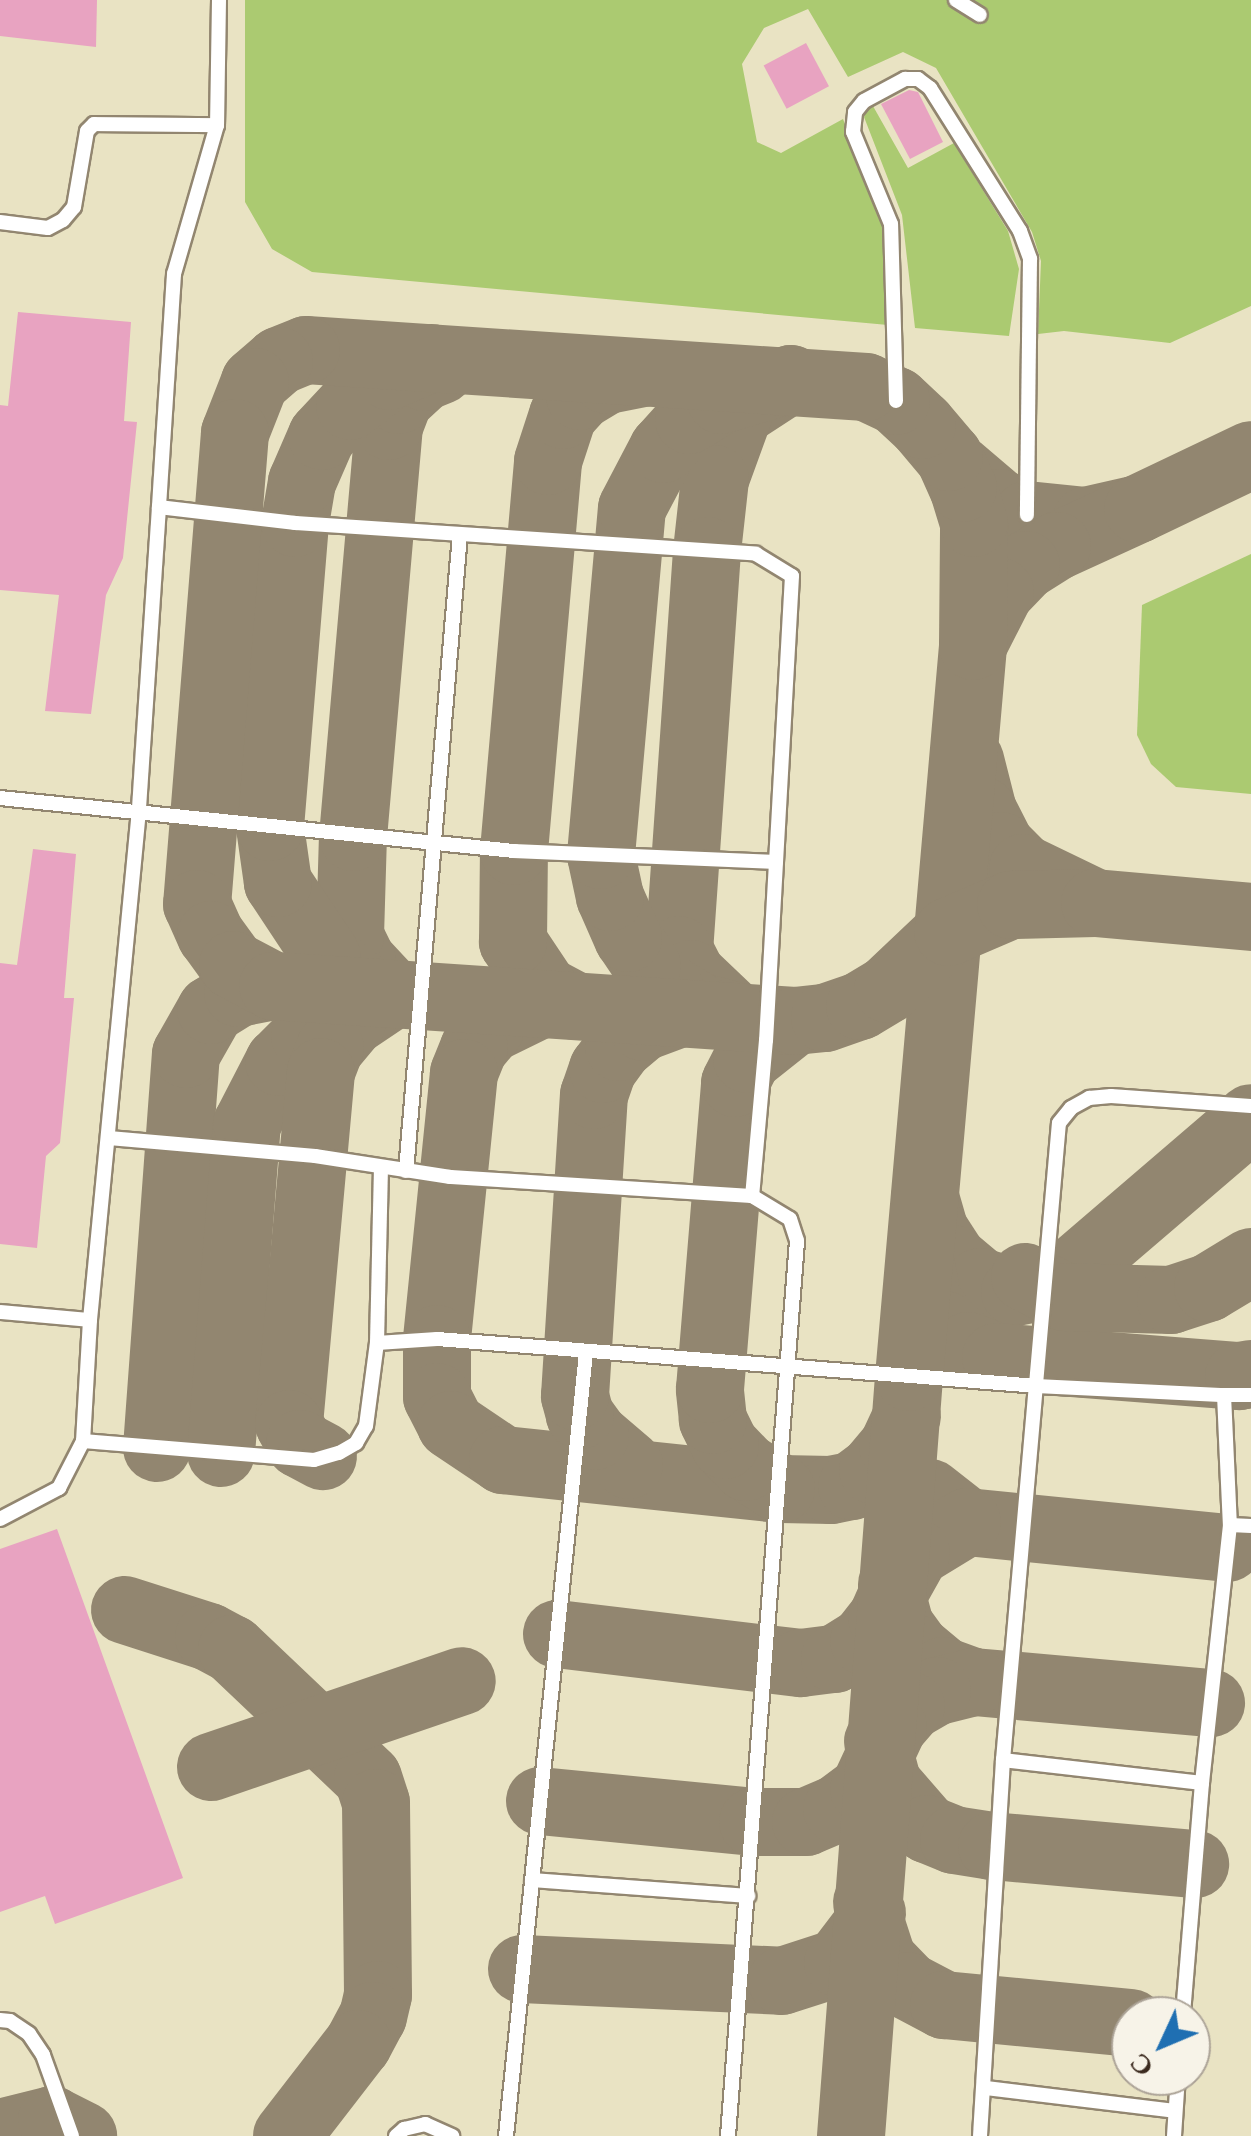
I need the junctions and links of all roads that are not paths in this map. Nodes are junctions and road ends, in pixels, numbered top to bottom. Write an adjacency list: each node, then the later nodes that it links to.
1 (219, 0): 4 (lane)
2 (956, 0): 3 (lane)
3 (980, 15)
4 (218, 125): 5 (lane); 7 (lane)
5 (0, 222)
6 (896, 401): 8 (lane)
7 (159, 507): 9 (lane); 11 (lane)
8 (1028, 515)
9 (460, 536): 12 (lane); 13 (lane)
10 (0, 798): 11 (lane)
11 (139, 810): 12 (lane); 15 (lane)
12 (434, 843): 13 (lane); 17 (lane)
13 (776, 862): 18 (lane)
14 (1251, 1106): 24 (lane)
15 (109, 1138): 16 (lane); 20 (lane)
16 (381, 1167): 17 (lane); 21 (lane)
17 (406, 1171): 18 (lane)
18 (752, 1196): 23 (lane)
19 (0, 1312): 20 (lane)
20 (90, 1320): 27 (lane)
21 (377, 1343): 22 (lane); 27 (lane)
22 (586, 1352): 23 (lane); 33 (lane)
23 (790, 1368): 24 (lane); 34 (lane)
24 (1038, 1386): 26 (lane); 31 (lane)
25 (1251, 1394): 26 (lane)
26 (1224, 1395): 29 (lane)
27 (83, 1441): 28 (lane)
28 (0, 1519)
29 (1230, 1524): 30 (lane); 32 (lane)
30 (1251, 1526)
31 (1003, 1760): 32 (lane); 37 (lane)
32 (1202, 1783): 35 (lane)
33 (532, 1880): 34 (lane); 43 (lane)
34 (748, 1896): 44 (lane)
35 (1184, 1996)
36 (0, 2020): 40 (lane)
37 (986, 2088): 39 (lane); 45 (lane)
38 (1176, 2096): 39 (lane)
39 (1175, 2111): 46 (lane)
40 (72, 2136)
41 (396, 2136): 42 (lane)
42 (452, 2136)
43 (506, 2136)
44 (728, 2136)
45 (980, 2136)
46 (1174, 2136)

